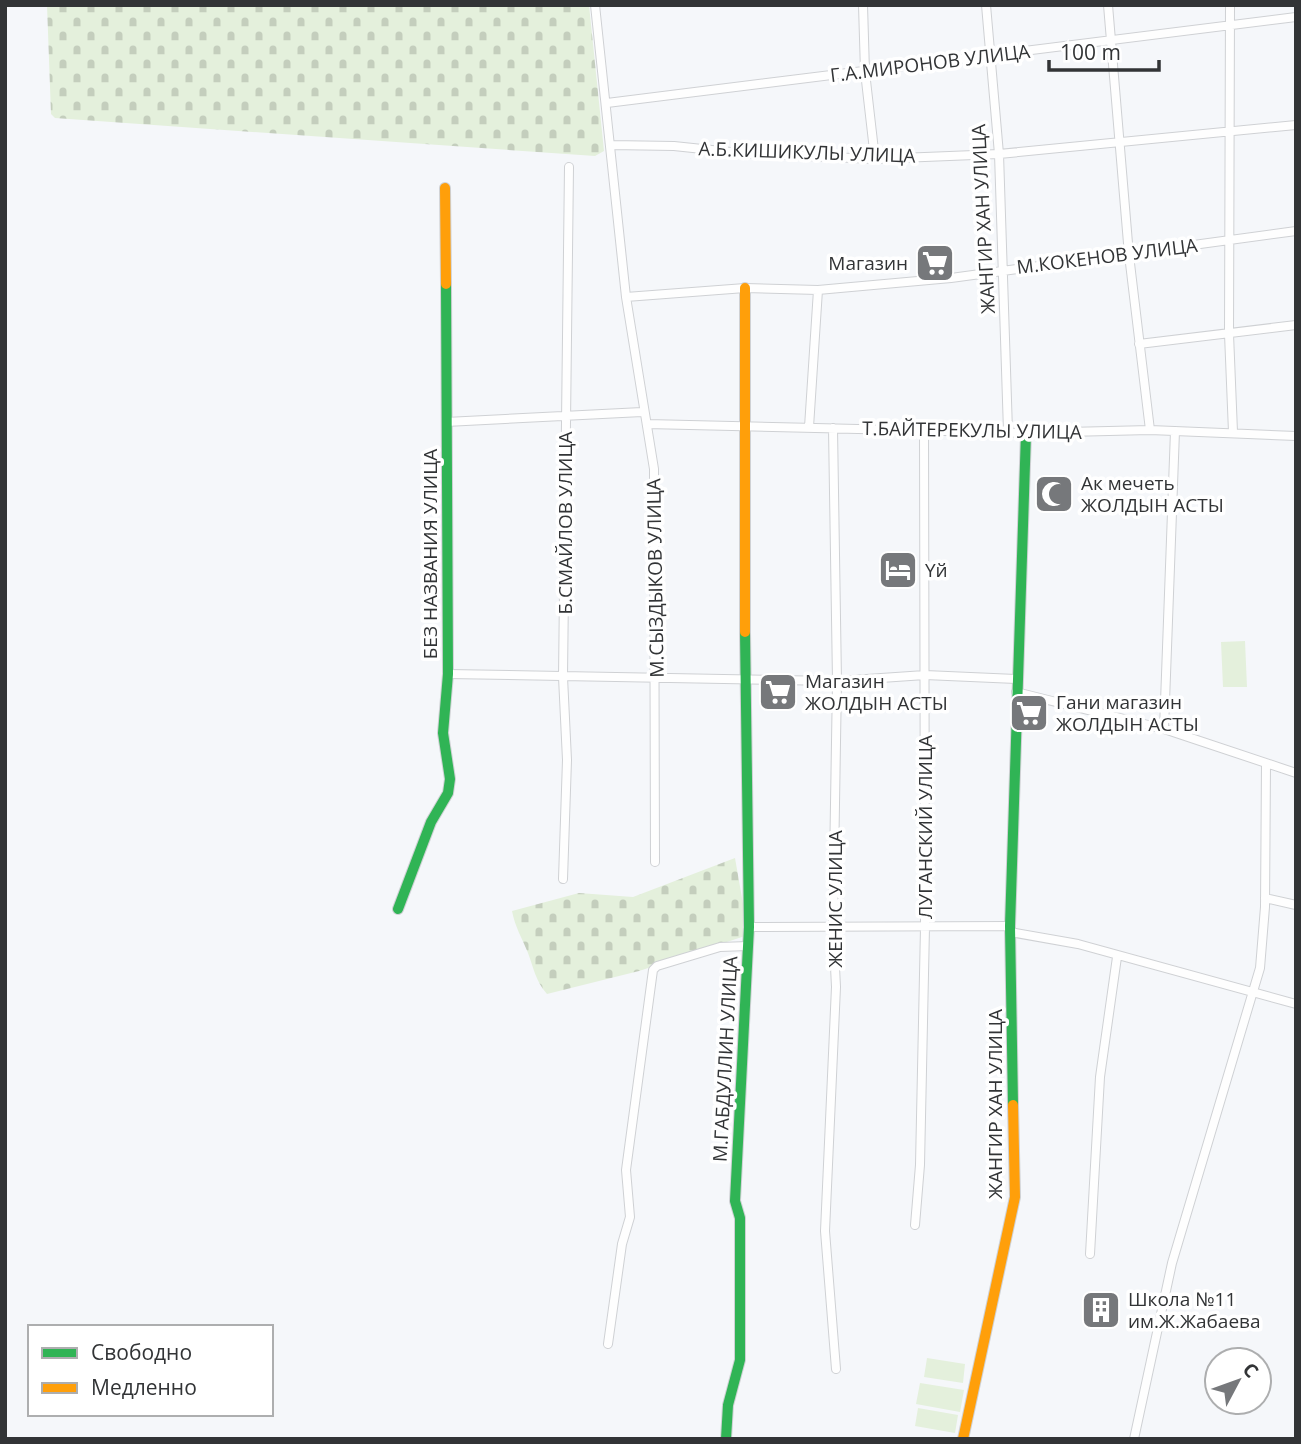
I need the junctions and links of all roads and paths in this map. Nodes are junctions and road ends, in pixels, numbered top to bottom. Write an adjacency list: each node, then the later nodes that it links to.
1 (595, 5): 11 (street, М.СЫЗДЫКОВ УЛИЦА)
2 (863, 5): 10 (street)
3 (986, 5): 9 (street, ЖАНГИР ХАН УЛИЦА)
4 (1108, 5): 8 (street)
5 (1230, 5): 7 (street)
6 (1296, 17): 7 (street, Г.А.МИРОНОВ УЛИЦА)
7 (1230, 23): 8 (street, Г.А.МИРОНОВ УЛИЦА); 13 (street)
8 (1110, 39): 9 (street, Г.А.МИРОНОВ УЛИЦА); 14 (street)
9 (992, 54): 10 (street, Г.А.МИРОНОВ УЛИЦА); 16 (street, ЖАНГИР ХАН УЛИЦА)
10 (865, 72): 11 (street, Г.А.МИРОНОВ УЛИЦА); 17 (street)
11 (607, 103): 15 (street, М.СЫЗДЫКОВ УЛИЦА)
12 (1296, 125): 13 (street, А.Б.КИШИКУЛЫ УЛИЦА)
13 (1230, 133): 14 (street, А.Б.КИШИКУЛЫ УЛИЦА); 21 (street)
14 (1119, 141): 16 (street, А.Б.КИШИКУЛЫ УЛИЦА); 22 (street)
15 (611, 145): 17 (street, А.Б.КИШИКУЛЫ УЛИЦА); 26 (street, М.СЫЗДЫКОВ УЛИЦА)
16 (999, 154): 17 (street, А.Б.КИШИКУЛЫ УЛИЦА); 23 (street, ЖАНГИР ХАН УЛИЦА)
17 (875, 159)
18 (569, 167): 31 (street, Б.СМАЙЛОВ УЛИЦА)
19 (445, 188): 32 (street, БЕЗ НАЗВАНИЯ УЛИЦА)
20 (1296, 231): 21 (street, М.КОКЕНОВ УЛИЦА)
21 (1230, 240): 22 (street, М.КОКЕНОВ УЛИЦА); 28 (street)
22 (1129, 256): 23 (street, М.КОКЕНОВ УЛИЦА); 29 (street)
23 (1004, 269): 25 (street, М.КОКЕНОВ УЛИЦА); 39 (street, ЖАНГИР ХАН УЛИЦА)
24 (745, 288): 25 (street, М.КОКЕНОВ УЛИЦА); 26 (street, М.КОКЕНОВ УЛИЦА); 34 (street, М.ГАБДУЛЛИН УЛИЦА)
25 (818, 290): 35 (street)
26 (626, 297): 30 (street, М.СЫЗДЫКОВ УЛИЦА)
27 (1296, 325): 28 (street)
28 (1229, 334): 29 (street); 41 (street)
29 (1139, 344): 38 (street)
30 (642, 412): 31 (street); 33 (street, М.СЫЗДЫКОВ УЛИЦА)
31 (565, 416): 32 (street); 47 (street, Б.СМАЙЛОВ УЛИЦА)
32 (446, 422): 44 (street, БЕЗ НАЗВАНИЯ УЛИЦА)
33 (647, 424): 34 (street, Т.БАЙТЕРЕКУЛЫ УЛИЦА); 46 (street, М.СЫЗДЫКОВ УЛИЦА)
34 (744, 427): 35 (street, Т.БАЙТЕРЕКУЛЫ УЛИЦА); 48 (street, М.ГАБДУЛЛИН УЛИЦА)
35 (809, 427): 36 (street, Т.БАЙТЕРЕКУЛЫ УЛИЦА)
36 (833, 428): 37 (street, Т.БАЙТЕРЕКУЛЫ УЛИЦА); 50 (street, ЖЕНИС УЛИЦА)
37 (924, 429): 39 (street, Т.БАЙТЕРЕКУЛЫ УЛИЦА); 45 (street, ЛУГАНСКИЙ УЛИЦА)
38 (1150, 430): 40 (street, Т.БАЙТЕРЕКУЛЫ УЛИЦА); 42 (street, Т.БАЙТЕРЕКУЛЫ УЛИЦА)
39 (1008, 431): 42 (street, Т.БАЙТЕРЕКУЛЫ УЛИЦА)
40 (1175, 431): 41 (street, Т.БАЙТЕРЕКУЛЫ УЛИЦА); 52 (street)
41 (1233, 432): 43 (street, Т.БАЙТЕРЕКУЛЫ УЛИЦА)
42 (1026, 433): 49 (street, ЖАНГИР ХАН УЛИЦА)
43 (1296, 436)
44 (448, 674): 47 (street); 59 (street, БЕЗ НАЗВАНИЯ УЛИЦА)
45 (925, 675): 49 (street); 50 (street); 62 (street, ЛУГАНСКИЙ УЛИЦА)
46 (656, 676): 47 (street); 48 (street); 55 (street, М.СЫЗДЫКОВ УЛИЦА)
47 (563, 677): 56 (street, Б.СМАЙЛОВ УЛИЦА)
48 (745, 679): 50 (street); 60 (street, М.ГАБДУЛЛИН УЛИЦА)
49 (1016, 679): 51 (street, ЖАНГИР ХАН УЛИЦА)
50 (837, 681): 61 (street, ЖЕНИС УЛИЦА)
51 (1016, 692): 52 (street); 63 (street, ЖАНГИР ХАН УЛИЦА)
52 (1164, 729): 53 (street)
53 (1266, 764): 54 (street); 57 (street)
54 (1296, 773)
55 (655, 862)
56 (563, 879)
57 (1265, 898): 58 (street); 66 (street)
58 (1296, 905)
59 (398, 909)
60 (748, 927): 61 (street); 64 (street, М.ГАБДУЛЛИН УЛИЦА)
61 (833, 927): 62 (street); 71 (street, ЖЕНИС УЛИЦА)
62 (925, 927): 63 (street); 68 (street, ЛУГАНСКИЙ УЛИЦА)
63 (1010, 929): 65 (street); 73 (street, ЖАНГИР ХАН УЛИЦА)
64 (748, 946): 70 (street); 72 (street, М.ГАБДУЛЛИН УЛИЦА)
65 (1117, 957): 66 (street); 69 (street)
66 (1255, 991): 67 (street); 74 (street)
67 (1296, 1004)
68 (915, 1225)
69 (1090, 1254)
70 (608, 1344)
71 (836, 1369)
72 (726, 1439)
73 (962, 1439)
74 (1134, 1439)

